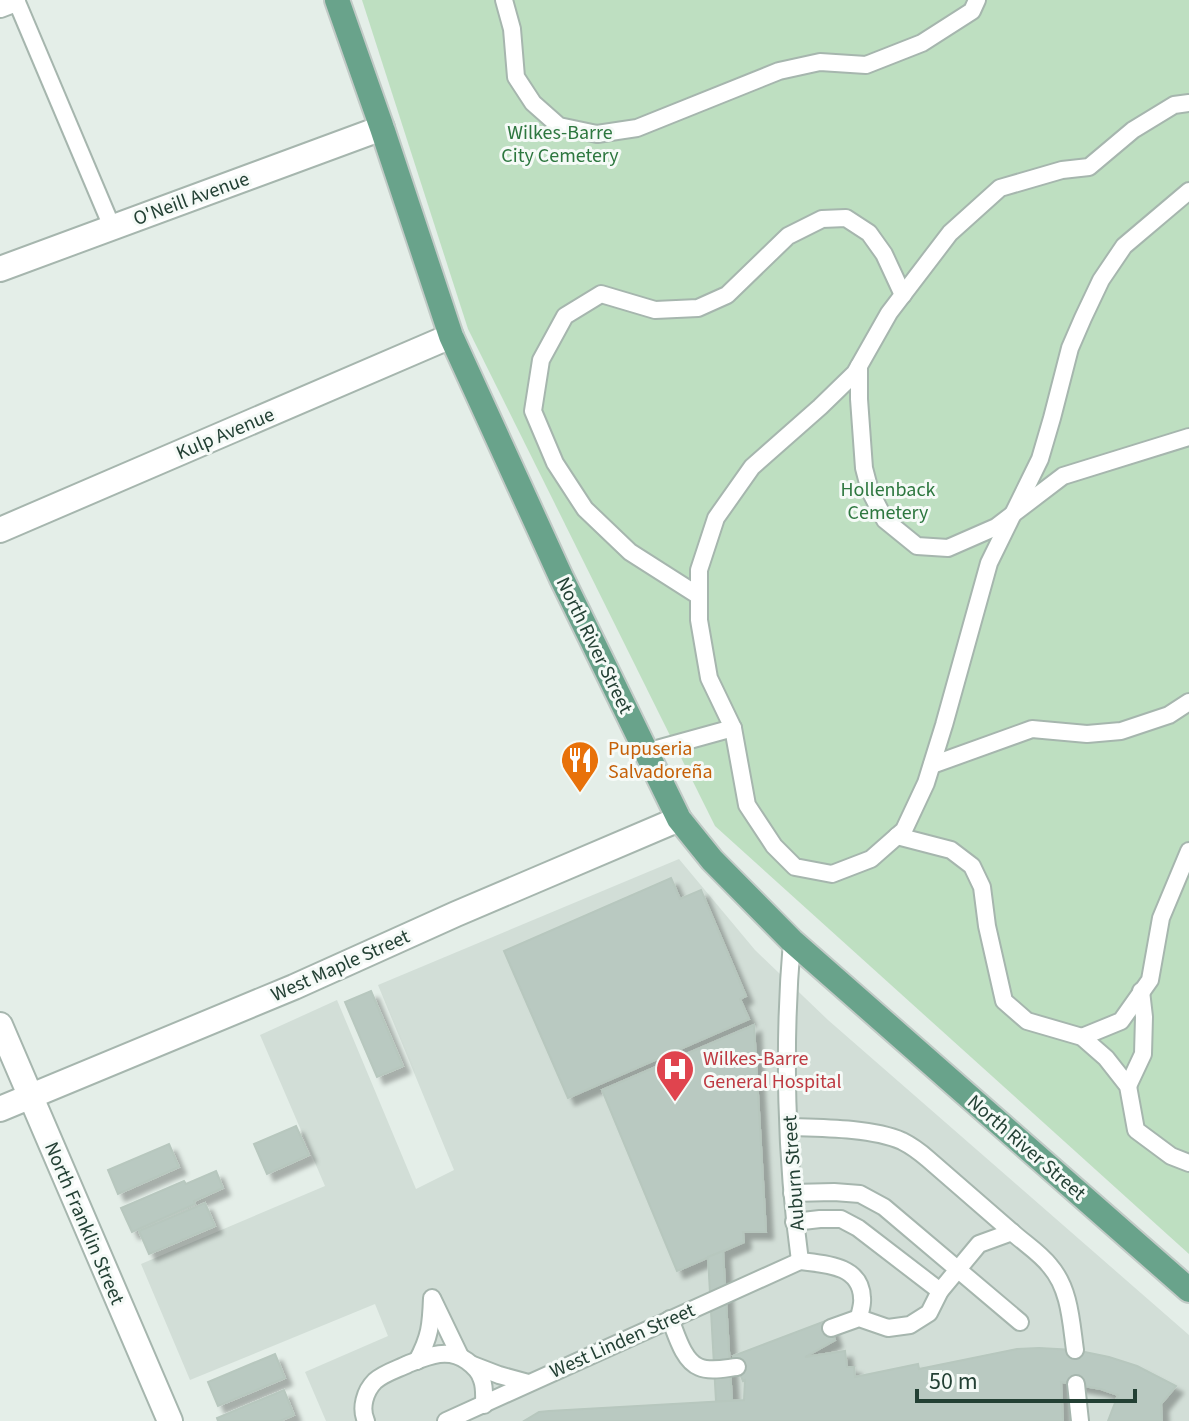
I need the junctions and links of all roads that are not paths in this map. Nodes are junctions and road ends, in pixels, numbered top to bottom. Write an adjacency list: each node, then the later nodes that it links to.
1 (14, 0): 5 (street); 9 (lane)
2 (337, 0): 7 (main road, North River Street)
3 (504, 0): 4 (lane)
4 (977, 0)
5 (0, 5)
6 (1189, 103): 11 (lane)
7 (382, 128): 9 (street, O'Neill Avenue); 12 (main road, North River Street)
8 (1189, 191): 15 (lane)
9 (112, 227): 10 (street, O'Neill Avenue)
10 (0, 269)
11 (903, 295): 13 (lane); 17 (lane)
12 (451, 336): 16 (street, Kulp Avenue); 20 (main road, North River Street)
13 (859, 366): 15 (lane); 17 (lane)
14 (1189, 437): 15 (lane)
15 (1014, 512): 21 (lane)
16 (0, 530)
17 (699, 596): 19 (lane)
18 (1189, 702): 21 (lane)
19 (733, 728): 20 (lane); 23 (lane)
20 (646, 752): 22 (main road, North River Street)
21 (932, 765): 23 (lane)
22 (679, 819): 25 (main road, North River Street); 30 (street, West Maple Street)
23 (897, 836): 28 (lane)
24 (1189, 851): 26 (lane)
25 (792, 941): 32 (lane, Auburn Street); 39 (main road, North River Street)
26 (1141, 991): 28 (lane); 29 (lane)
27 (0, 1025): 30 (street, North Franklin Street)
28 (1082, 1037): 29 (lane)
29 (1128, 1086): 33 (lane)
30 (30, 1096): 31 (street, West Maple Street); 52 (street, North Franklin Street)
31 (0, 1109)
32 (789, 1127): 34 (lane, Auburn Street); 36 (lane)
33 (1189, 1163)
34 (792, 1193): 35 (lane, Auburn Street); 38 (lane)
35 (794, 1222): 37 (lane, Auburn Street); 40 (lane)
36 (1012, 1232): 38 (lane); 45 (lane)
37 (800, 1261): 41 (lane); 42 (lane, West Linden Street)
38 (957, 1270): 40 (lane); 43 (lane)
39 (1189, 1290)
40 (940, 1291): 41 (lane)
41 (859, 1318): 44 (lane)
42 (670, 1319): 48 (lane); 49 (lane, West Linden Street)
43 (1020, 1322)
44 (831, 1328)
45 (1075, 1350)
46 (466, 1360): 47 (lane); 47 (lane); 49 (lane); 51 (lane)
47 (417, 1361): 53 (lane)
48 (737, 1367)
49 (528, 1383): 51 (lane, West Linden Street)
50 (1076, 1384): 55 (lane)
51 (484, 1405): 54 (lane, West Linden Street)
52 (170, 1421)
53 (366, 1421)
54 (446, 1421)
55 (1080, 1421)

